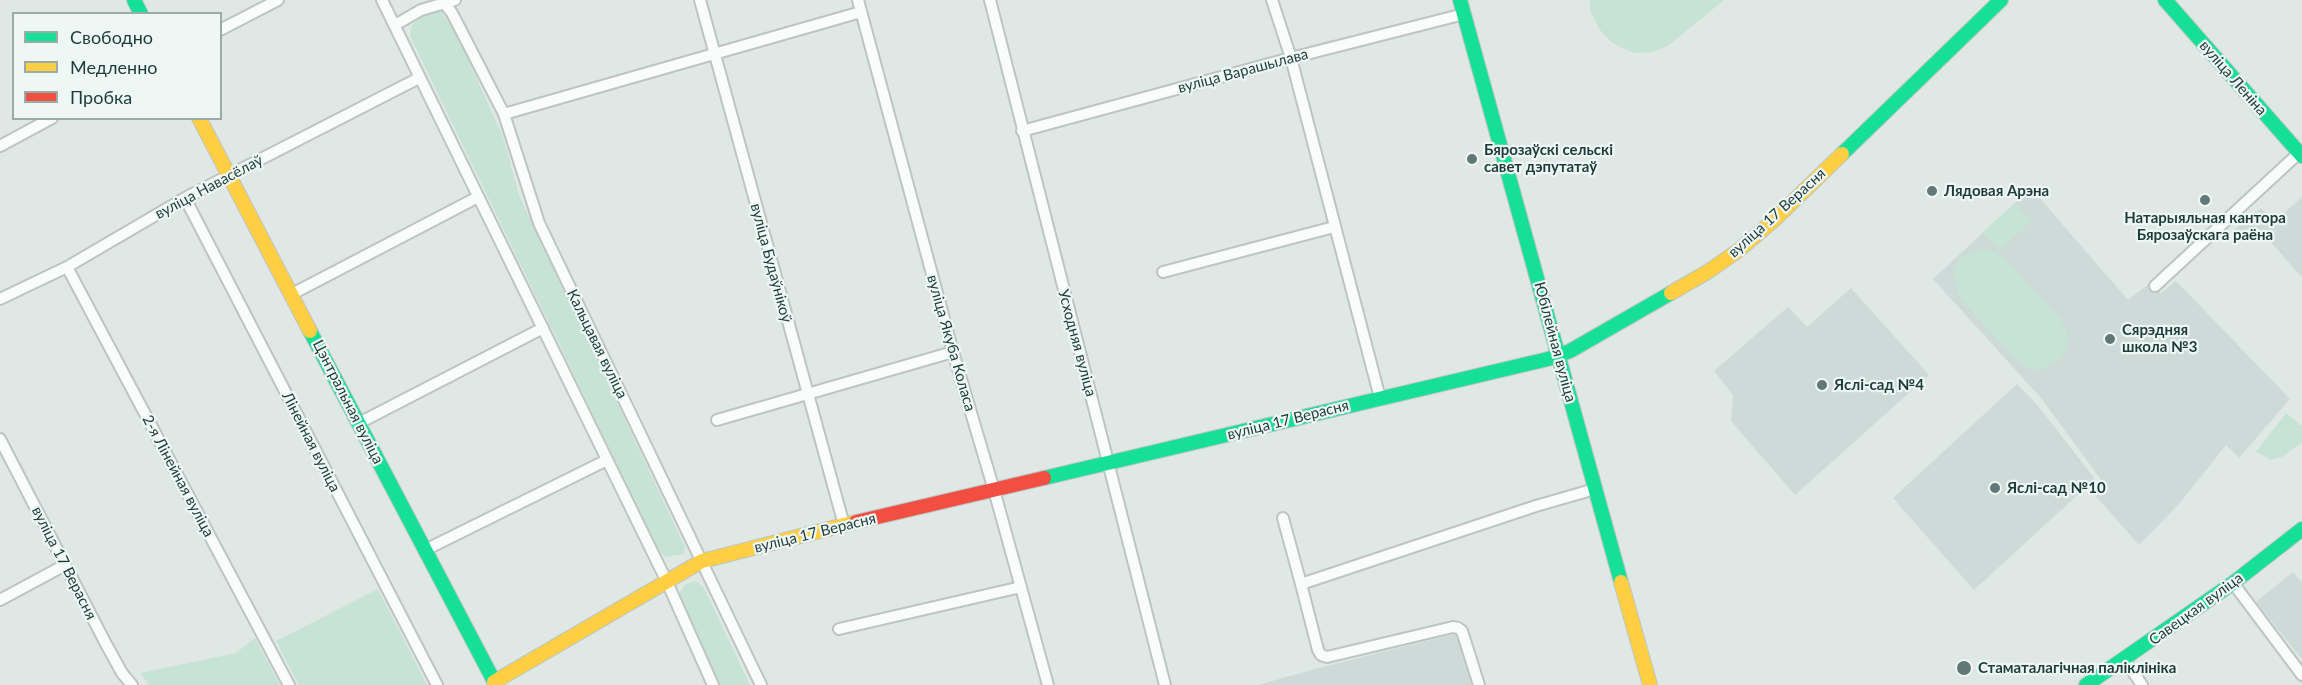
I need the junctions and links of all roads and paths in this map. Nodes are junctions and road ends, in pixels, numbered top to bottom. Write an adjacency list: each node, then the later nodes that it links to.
1 (278, 0): 16 (street)
2 (382, 0): 15 (street)
3 (454, 0): 12 (street)
4 (700, 0): 17 (street, вуліца Будаўнікоў)
5 (858, 0): 13 (street, вуліца Якуба Коласа)
6 (990, 0): 23 (street, Усходняя вуліца)
7 (1272, 0): 18 (street)
8 (1460, 0): 14 (street, Юбілейная вуліца)
9 (2001, 0): 37 (street, вуліца 17 Верасня)
10 (2165, 0): 25 (street, вуліца Леніна)
11 (2176, 0): 25 (street, вуліца Леніна)
12 (442, 1): 15 (street); 20 (street, Кальцавая вуліца)
13 (861, 12): 17 (street); 36 (street, вуліца Якуба Коласа)
14 (1464, 14): 18 (street, вуліца Варашылава); 37 (street, Юбілейная вуліца)
15 (395, 25): 19 (street)
16 (222, 29)
17 (713, 52): 20 (street); 38 (street, вуліца Будаўнікоў)
18 (1291, 58): 23 (street, вуліца Варашылава); 29 (street)
19 (419, 78): 26 (street, вуліца Навасёлаў); 27 (street)
20 (504, 114): 51 (street, Кальцавая вуліца)
21 (48, 120): 24 (street)
22 (200, 120): 26 (street, Цэнтральная вуліца)
23 (1022, 131): 44 (street, Усходняя вуліца)
24 (0, 146)
25 (2301, 150): 32 (street)
26 (230, 175): 28 (street, вуліца Навасёлаў); 33 (street, Цэнтральная вуліца)
27 (478, 197): 33 (street); 35 (street)
28 (185, 198): 30 (street, вуліца Навасёлаў); 64 (street, Лінейная вуліца)
29 (1334, 227): 31 (street); 39 (street)
30 (67, 267): 34 (street, вуліца Навасёлаў); 63 (street, 2-я Лінейная вуліца)
31 (1163, 272)
32 (2155, 286)
33 (292, 294): 41 (street, Цэнтральная вуліца)
34 (0, 298)
35 (543, 328): 41 (street); 43 (street)
36 (953, 352): 38 (street); 46 (street, вуліца Якуба Коласа)
37 (1559, 355): 39 (street, вуліца 17 Верасня); 45 (street, Юбілейная вуліца)
38 (807, 394): 40 (street); 48 (street, вуліца Будаўнікоў)
39 (1380, 398): 44 (street, вуліца 17 Верасня)
40 (717, 420)
41 (358, 423): 50 (street, Цэнтральная вуліца)
42 (2, 446): 52 (street, вуліца 17 Верасня)
43 (607, 460): 50 (street); 53 (street)
44 (1109, 464): 46 (street, вуліца 17 Верасня); 68 (street, Усходняя вуліца)
45 (1595, 489): 55 (street); 70 (street, Юбілейная вуліца)
46 (994, 490): 48 (street, вуліца 17 Верасня); 56 (street, вуліца Якуба Коласа)
47 (1282, 518): 55 (street)
48 (844, 525): 51 (street, вуліца 17 Верасня)
49 (2302, 529): 54 (street, Савецкая вуліца)
50 (425, 550): 61 (street, Цэнтральная вуліца)
51 (702, 561): 53 (street, вуліца 17 Верасня); 66 (street, Кальцавая вуліца)
52 (65, 565): 57 (street); 62 (street, вуліца 17 Верасня)
53 (667, 582): 61 (street, вуліца 17 Верасня); 65 (street)
54 (2233, 583): 59 (street, Савецкая вуліца); 60 (street)
55 (1301, 584): 69 (street)
56 (1021, 586): 58 (street); 67 (street, вуліца Якуба Коласа)
57 (0, 600)
58 (839, 629)
59 (2125, 660): 71 (street, Савецкая вуліца); 72 (street)
60 (2302, 675)
61 (493, 684)
62 (132, 685)
63 (289, 685)
64 (437, 685)
65 (712, 685)
66 (761, 685)
67 (1048, 685)
68 (1165, 685)
69 (1479, 685)
70 (1650, 685)
71 (2086, 685)
72 (2142, 685)

